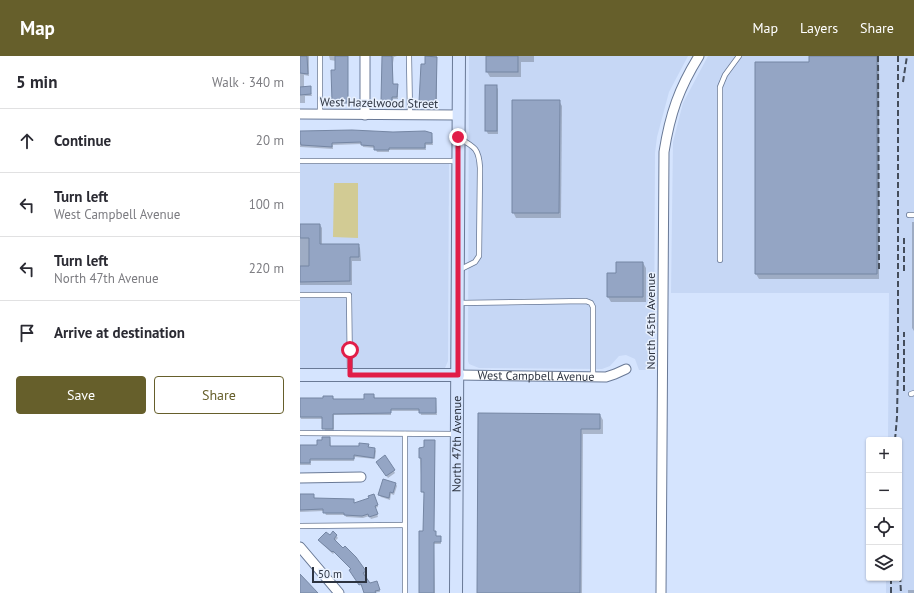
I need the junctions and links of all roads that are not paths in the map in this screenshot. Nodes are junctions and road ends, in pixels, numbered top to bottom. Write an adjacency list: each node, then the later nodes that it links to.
1 (320, 56): 8 (lane)
2 (365, 56): 9 (street)
3 (409, 56): 10 (lane)
4 (699, 56): 35 (street, North 45th Avenue)
5 (739, 56): 15 (lane)
6 (461, 58): 11 (street, North 47th Avenue)
7 (300, 114): 8 (street, West Hazelwood Street)
8 (320, 114): 9 (street, West Hazelwood Street)
9 (365, 114): 10 (street, West Hazelwood Street)
10 (410, 115): 11 (street, West Hazelwood Street)
11 (458, 115): 12 (street, North 47th Avenue)
12 (458, 137): 14 (street, North 47th Avenue); 16 (lane)
13 (300, 161): 14 (lane)
14 (458, 161): 16 (street, North 47th Avenue)
15 (720, 260)
16 (458, 271): 18 (street, North 47th Avenue)
17 (300, 295): 21 (lane)
18 (458, 303): 22 (street, North 47th Avenue); 23 (lane)
19 (626, 369): 23 (street, West Campbell Avenue)
20 (300, 375): 21 (street, West Campbell Avenue)
21 (350, 375): 22 (street, West Campbell Avenue)
22 (458, 375): 23 (street, West Campbell Avenue); 26 (street, North 47th Avenue)
23 (593, 377)
24 (300, 433): 25 (lane)
25 (405, 434): 26 (lane); 29 (lane)
26 (458, 434): 34 (street, North 47th Avenue)
27 (361, 477): 28 (street)
28 (300, 478)
29 (404, 525): 30 (lane); 33 (lane)
30 (300, 526)
31 (300, 547): 32 (street)
32 (339, 593)
33 (405, 593)
34 (456, 593)
35 (661, 593)

